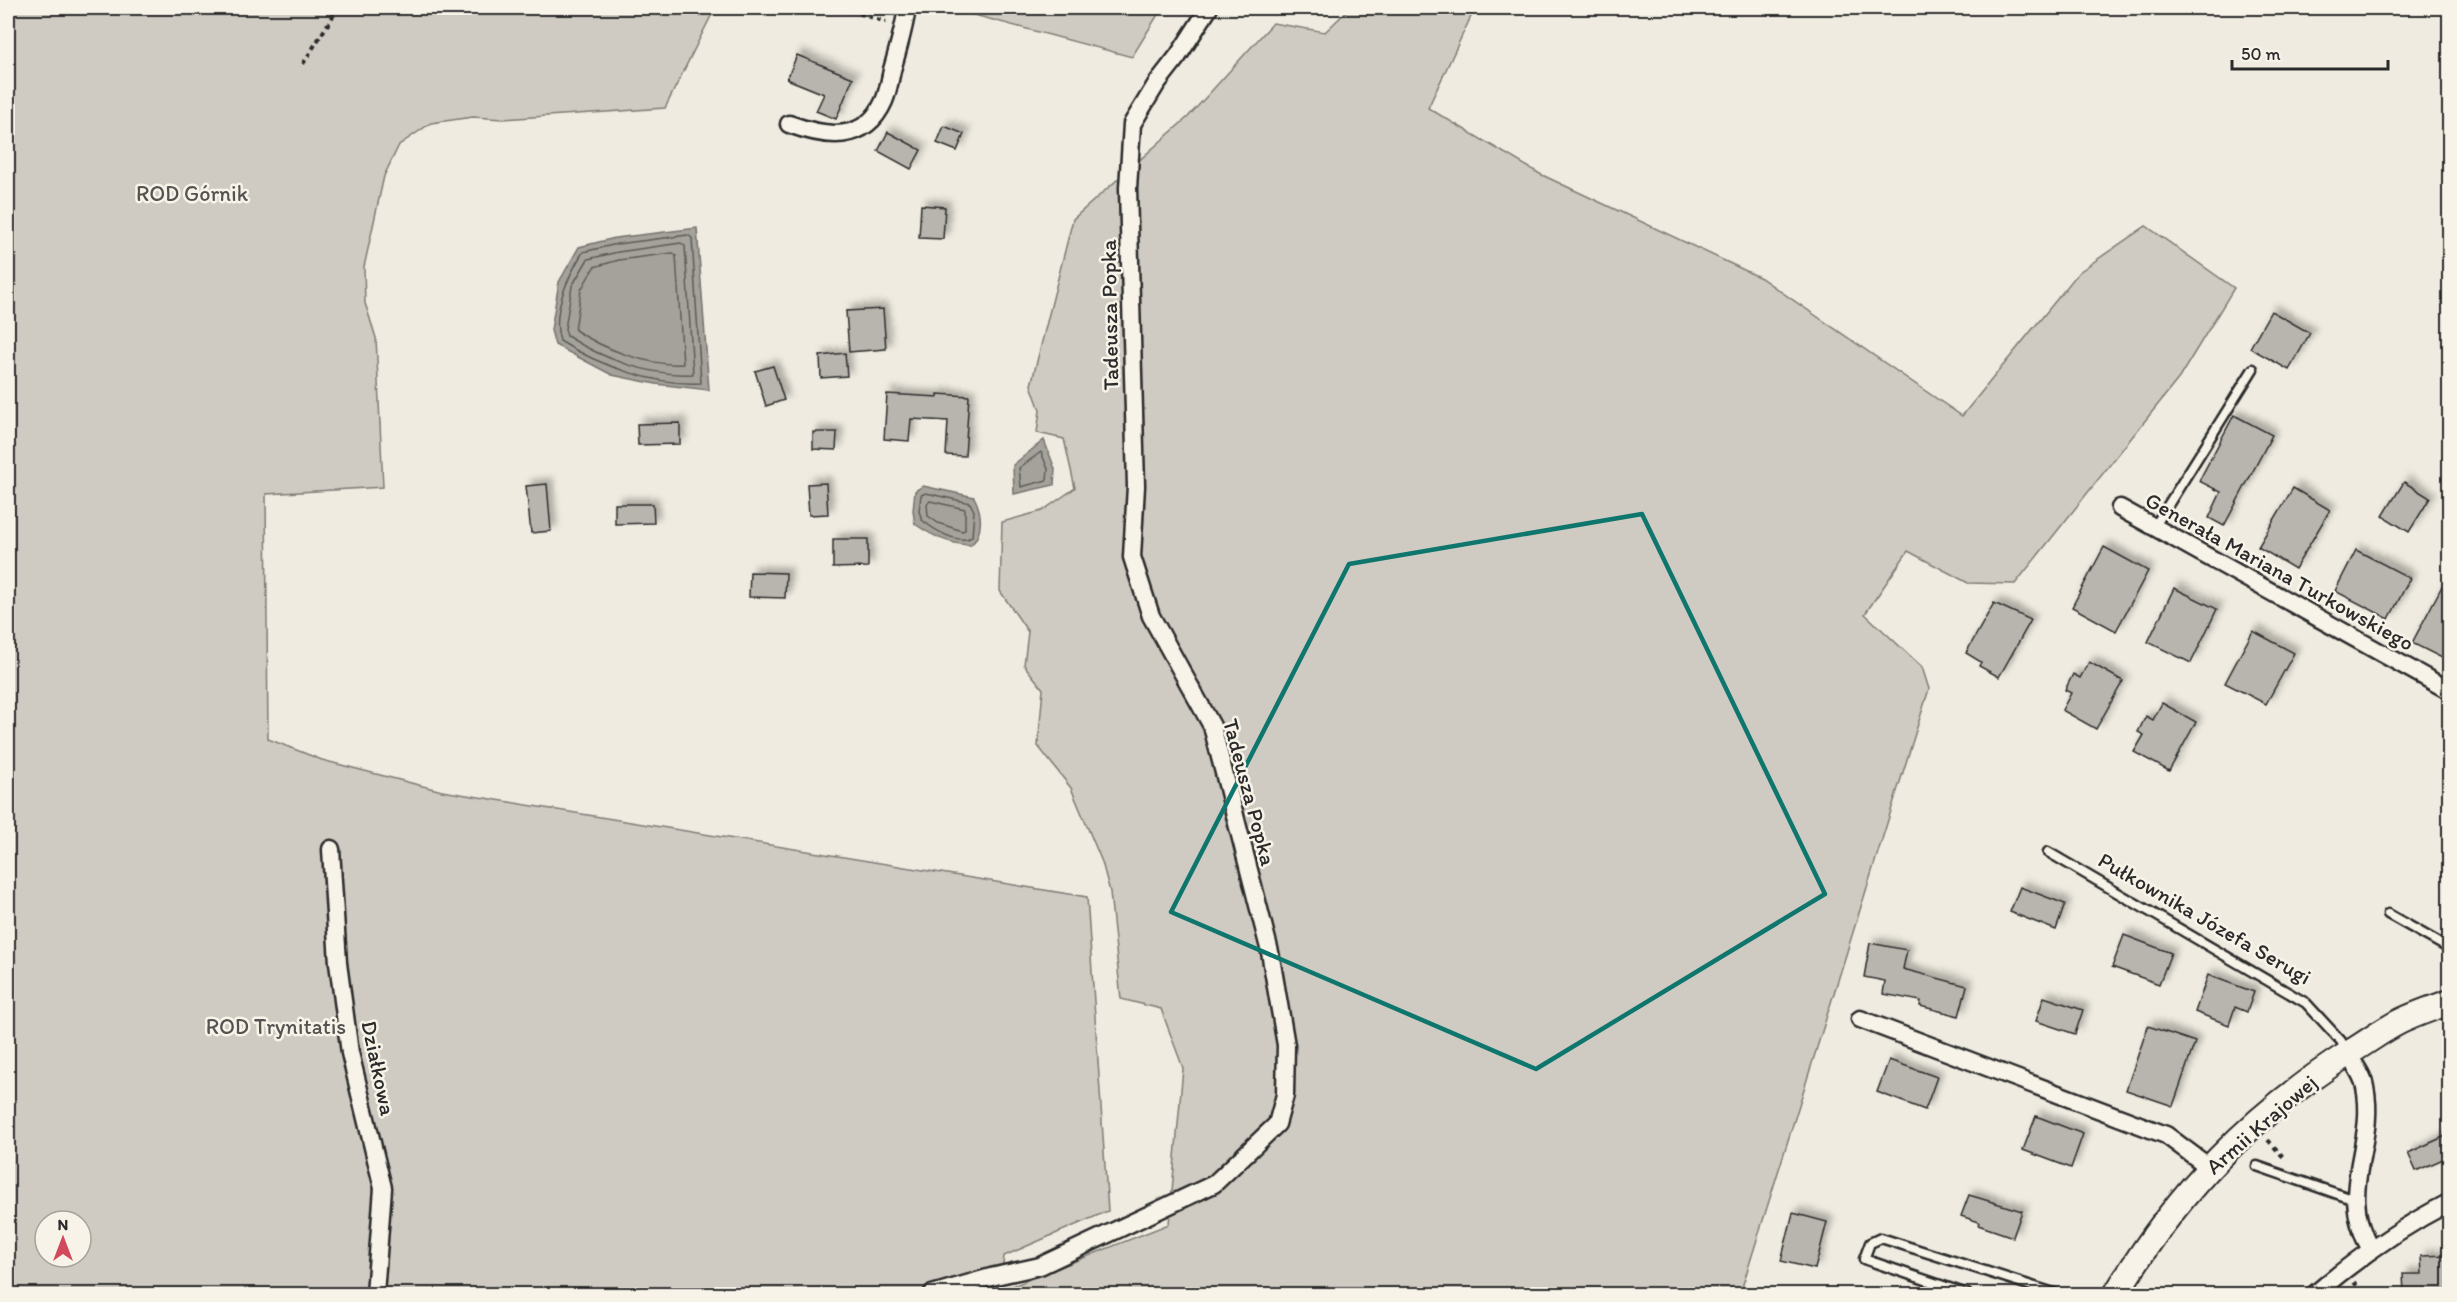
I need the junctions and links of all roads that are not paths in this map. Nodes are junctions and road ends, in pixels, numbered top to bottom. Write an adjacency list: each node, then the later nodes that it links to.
1 (907, 8): 3 (street)
2 (1209, 8): 21 (street, Tadeusza Popka)
3 (789, 124)
4 (2253, 369): 6 (lane)
5 (2120, 508): 6 (street, Generała Mariana Turkowskiego)
6 (2155, 526): 7 (street, Generała Mariana Turkowskiego)
7 (2450, 691)
8 (331, 849): 20 (street, Działkowa)
9 (2048, 852): 14 (lane, Pułkownika Józefa Serugi)
10 (2388, 914): 11 (lane)
11 (2450, 949)
12 (2450, 1002): 14 (main road, Armii Krajowej)
13 (1860, 1019): 16 (street)
14 (2348, 1054): 16 (main road, Armii Krajowej); 17 (street, Pułkownika Józefa Serugi)
15 (2257, 1166): 17 (lane)
16 (2209, 1167): 24 (main road, Armii Krajowej)
17 (2355, 1200): 19 (street, Pułkownika Józefa Serugi)
18 (2450, 1202): 19 (street)
19 (2371, 1250): 25 (street)
20 (375, 1294)
21 (932, 1294)
22 (1967, 1294): 23 (lane)
23 (2053, 1294)
24 (2116, 1294)
25 (2315, 1294)

